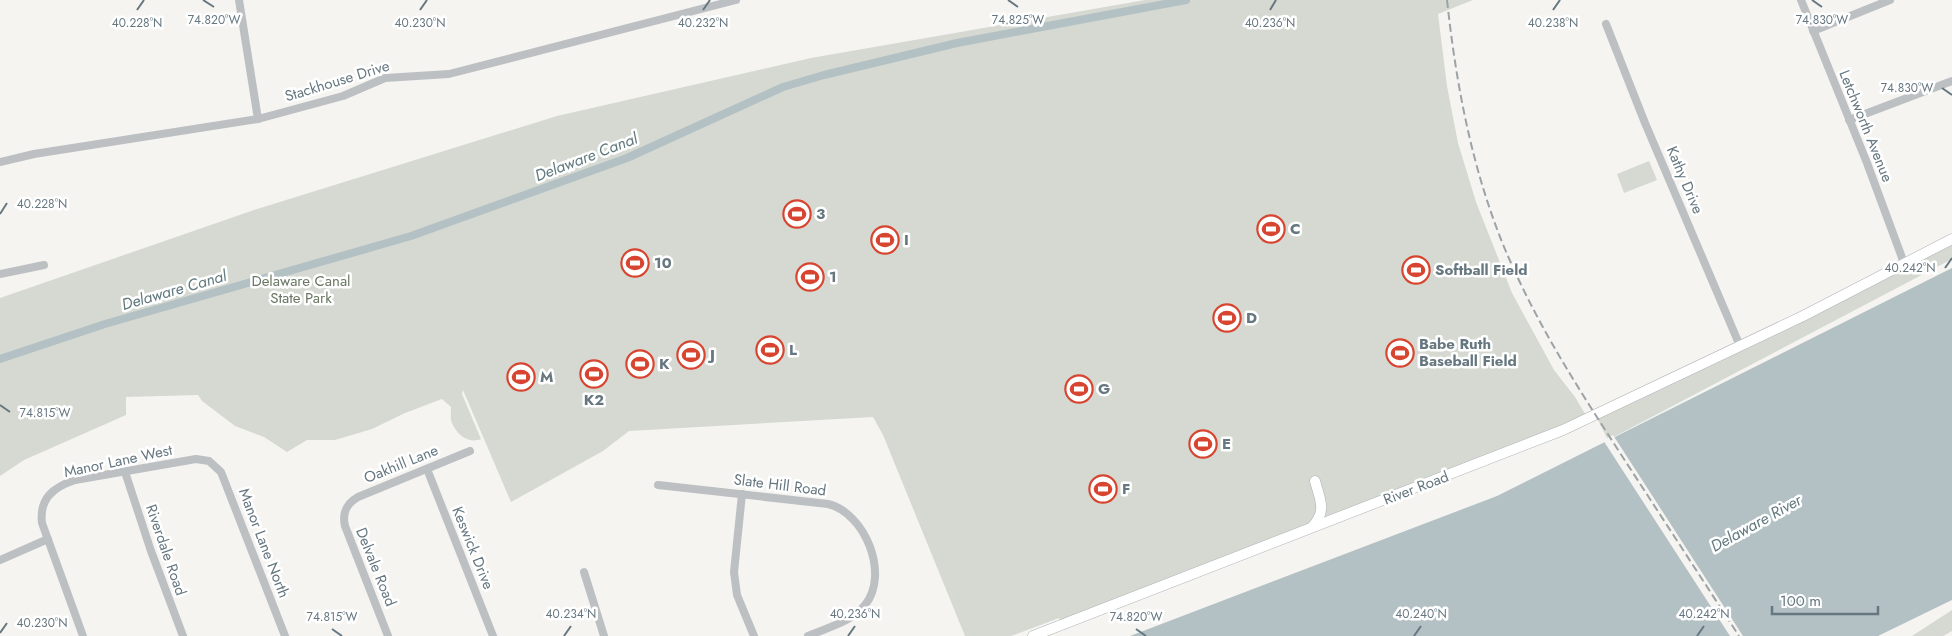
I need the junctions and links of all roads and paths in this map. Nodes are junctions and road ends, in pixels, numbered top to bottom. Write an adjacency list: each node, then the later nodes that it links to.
1 (239, 0): 8 (street)
2 (736, 0): 8 (street, Stackhouse Drive)
3 (1801, 0): 6 (street, Letchworth Avenue)
4 (1890, 0): 6 (street)
5 (1606, 24): 15 (street, Kathy Drive)
6 (1813, 31): 9 (street, Letchworth Avenue)
7 (1952, 81): 9 (street)
8 (258, 119): 10 (street, Stackhouse Drive)
9 (1849, 120): 12 (street, Letchworth Avenue)
10 (0, 162)
11 (1952, 239): 12 (main road, River Road)
12 (1904, 263): 15 (main road, River Road)
13 (44, 265): 14 (street)
14 (0, 274)
15 (1740, 346): 23 (main road, River Road)
16 (470, 451): 18 (street, Oakhill Lane)
17 (212, 463): 19 (street, Manor Lane West); 30 (street, Manor Lane North)
18 (427, 469): 22 (street, Oakhill Lane); 32 (street, Keswick Drive)
19 (125, 472): 25 (street, Manor Lane West); 29 (street, Riverdale Road)
20 (658, 485): 21 (street, Slate Hill Road)
21 (742, 494): 34 (street); 35 (street, Slate Hill Road)
22 (346, 507): 31 (street, Delvale Road)
23 (1331, 520): 24 (main road, River Road); 24 (main road)
24 (1310, 528): 36 (main road, River Road)
25 (48, 539): 26 (street); 28 (street, Manor Lane West)
26 (0, 560)
27 (584, 572): 33 (street)
28 (83, 636)
29 (182, 636)
30 (285, 636)
31 (388, 636)
32 (493, 636)
33 (604, 636)
34 (754, 636)
35 (808, 636)
36 (1033, 636)

